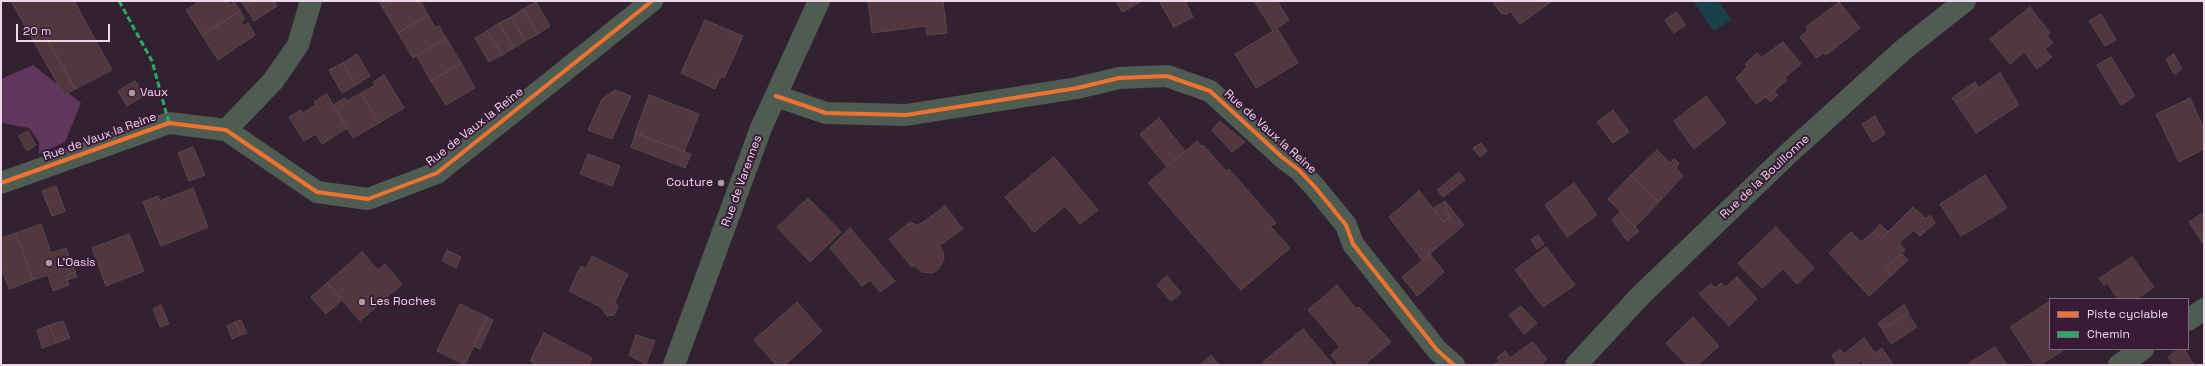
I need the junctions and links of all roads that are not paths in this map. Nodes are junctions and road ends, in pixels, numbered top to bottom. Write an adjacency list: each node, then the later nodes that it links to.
1 (311, 1): 6 (street)
2 (652, 1): 6 (street, Rue de Vaux la Reine)
3 (819, 1): 5 (street, Rue de Varennes)
4 (1965, 1): 13 (street, Rue de la Bouillonne)
5 (776, 96): 11 (street, Rue de Vaux la Reine); 12 (street, Rue de Varennes)
6 (226, 130): 7 (street, Rue de Vaux la Reine)
7 (1, 183)
8 (2204, 309): 9 (street)
9 (2189, 319)
10 (2142, 350): 14 (street)
11 (1449, 364)
12 (674, 365)
13 (1576, 365)
14 (2119, 365)

